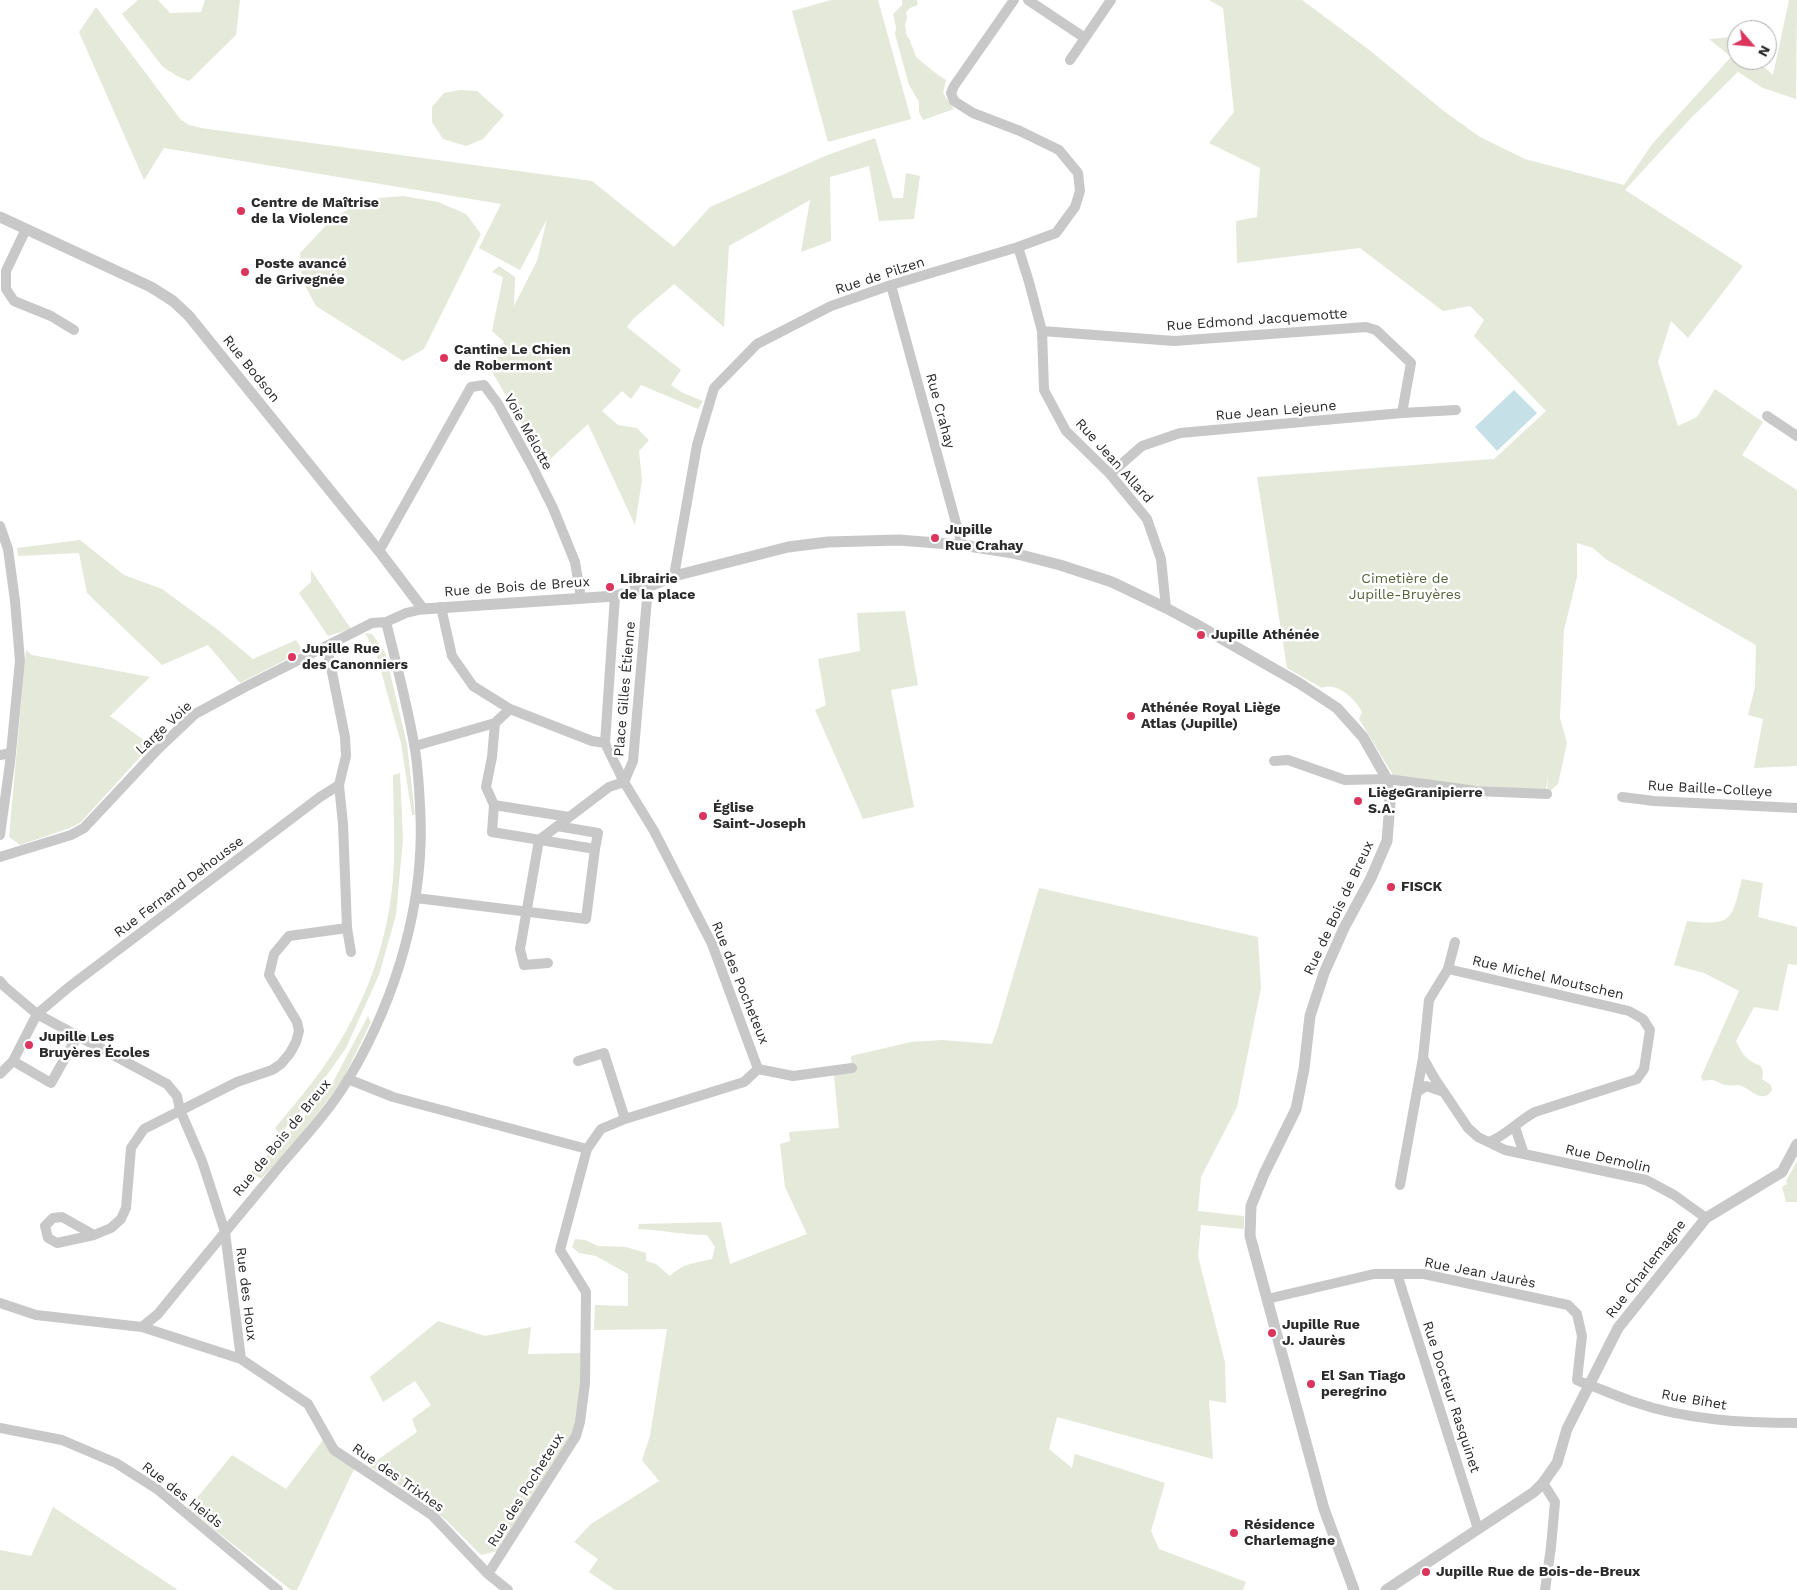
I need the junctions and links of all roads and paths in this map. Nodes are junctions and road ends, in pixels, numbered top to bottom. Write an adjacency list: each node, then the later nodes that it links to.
1 (1014, 0): 8 (street, Rue de Pilzen)
2 (1028, 0): 4 (street)
3 (1111, 0): 4 (street)
4 (1085, 38): 5 (street)
5 (1070, 60)
6 (0, 217): 7 (street, Rue Bodson)
7 (26, 229): 10 (street); 19 (street, Rue Bodson)
8 (1018, 247): 9 (street, Rue de Pilzen); 11 (street, Rue Jean Allard)
9 (891, 285): 18 (street, Rue Crahay); 20 (street, Rue de Pilzen)
10 (74, 330)
11 (1042, 331): 13 (street, Rue Edmond Jacquemotte); 16 (street, Rue Jean Allard)
12 (1456, 410): 13 (street, Rue Jean Lejeune)
13 (1402, 413): 16 (street, Rue Jean Lejeune)
14 (1767, 416): 15 (street)
15 (1797, 436)
16 (1110, 474): 25 (street, Rue Jean Allard)
17 (0, 526): 33 (street)
18 (962, 545): 20 (street, Rue de Bois de Breux); 25 (street, Rue de Bois de Breux)
19 (379, 551): 23 (street, Voie Mélotte); 26 (street, Rue Bodson)
20 (674, 576): 21 (street, Rue de Bois de Breux)
21 (648, 586): 22 (street, Rue de Bois de Breux); 37 (street, Place Gilles Étienne)
22 (615, 596): 23 (street, Rue de Bois de Breux); 31 (street, Place Gilles Étienne)
23 (581, 598): 24 (street, Rue de Bois de Breux)
24 (442, 607): 26 (street, Rue de Bois de Breux); 29 (street)
25 (1166, 608): 36 (street, Rue de Bois de Breux)
26 (423, 609): 27 (street, Large Voie)
27 (386, 622): 28 (street, Large Voie); 32 (street, Rue de Bois de Breux)
28 (327, 647): 38 (street); 48 (street, Large Voie)
29 (510, 709): 30 (street); 31 (street)
30 (495, 723): 32 (street); 41 (street)
31 (605, 743): 37 (street, Place Gilles Étienne)
32 (415, 746): 49 (street, Rue de Bois de Breux)
33 (11, 753): 34 (street); 45 (street)
34 (0, 755)
35 (1274, 761): 36 (street)
36 (1386, 779): 39 (street); 82 (street, Rue de Bois de Breux)
37 (624, 782): 43 (street); 65 (street, Rue des Pocheteux)
38 (339, 785): 51 (street); 59 (street, Rue Fernand Dehousse)
39 (1547, 794)
40 (1622, 797): 42 (street, Rue Baille-Colleye)
41 (494, 805): 43 (street); 46 (street)
42 (1797, 808)
43 (569, 817): 44 (street)
44 (557, 826): 46 (street); 47 (street)
45 (0, 835)
46 (539, 840): 47 (street); 50 (street)
47 (595, 850): 50 (street)
48 (0, 857)
49 (416, 898): 50 (street); 67 (street, Rue de Bois de Breux)
50 (527, 911): 54 (street)
51 (347, 928): 53 (street); 70 (street)
52 (1455, 942): 55 (street)
53 (351, 952)
54 (548, 962)
55 (1448, 969): 61 (street); 72 (street, Rue Michel Moutschen)
56 (0, 981): 58 (street)
57 (0, 992): 58 (street)
58 (20, 1000): 59 (street, Rue des Houx)
59 (37, 1014): 60 (street, Rue des Houx); 62 (street)
60 (78, 1035): 62 (street); 70 (street, Rue des Houx)
61 (1423, 1058): 68 (street); 69 (street)
62 (13, 1061): 66 (street)
63 (578, 1061): 71 (street)
64 (852, 1068): 65 (street)
65 (758, 1069): 71 (street, Rue des Pocheteux)
66 (0, 1074)
67 (348, 1079): 75 (street); 79 (street, Rue de Bois de Breux)
68 (1417, 1092): 69 (street); 77 (street)
69 (1444, 1092): 73 (street)
70 (180, 1110): 79 (street, Rue des Houx); 80 (street)
71 (625, 1120): 75 (street, Rue des Pocheteux)
72 (1515, 1127): 73 (street, Rue Michel Moutschen); 76 (street)
73 (1489, 1142): 76 (street, Rue Demolin)
74 (1797, 1144): 78 (street, Rue Charlemagne)
75 (587, 1149): 91 (street, Rue des Pocheteux)
76 (1524, 1154): 78 (street, Rue Demolin)
77 (1400, 1185)
78 (1706, 1218): 86 (street, Rue Charlemagne)
79 (225, 1232): 84 (street, Rue de Bois de Breux); 85 (street, Rue des Houx)
80 (94, 1235)
81 (1397, 1274): 82 (street, Rue Jean Jaurès); 86 (street, Rue Jean Jaurès); 90 (street, Rue Docteur Rasquinet)
82 (1266, 1299): 95 (street, Rue de Bois de Breux)
83 (0, 1303): 84 (street)
84 (142, 1326): 85 (street, Rue des Trixhes)
85 (241, 1359): 91 (street, Rue des Trixhes)
86 (1589, 1385): 87 (street, Rue Bihet); 89 (street, Rue Charlemagne)
87 (1797, 1423)
88 (0, 1428): 92 (street, Rue des Heids)
89 (1543, 1483): 90 (street, Rue Charlemagne); 97 (street)
90 (1478, 1529): 96 (street, Rue Charlemagne)
91 (490, 1576): 93 (street); 94 (street, Rue des Trixhes)
92 (278, 1590)
93 (492, 1590)
94 (508, 1590)
95 (1354, 1590)
96 (1386, 1590)
97 (1545, 1590)

